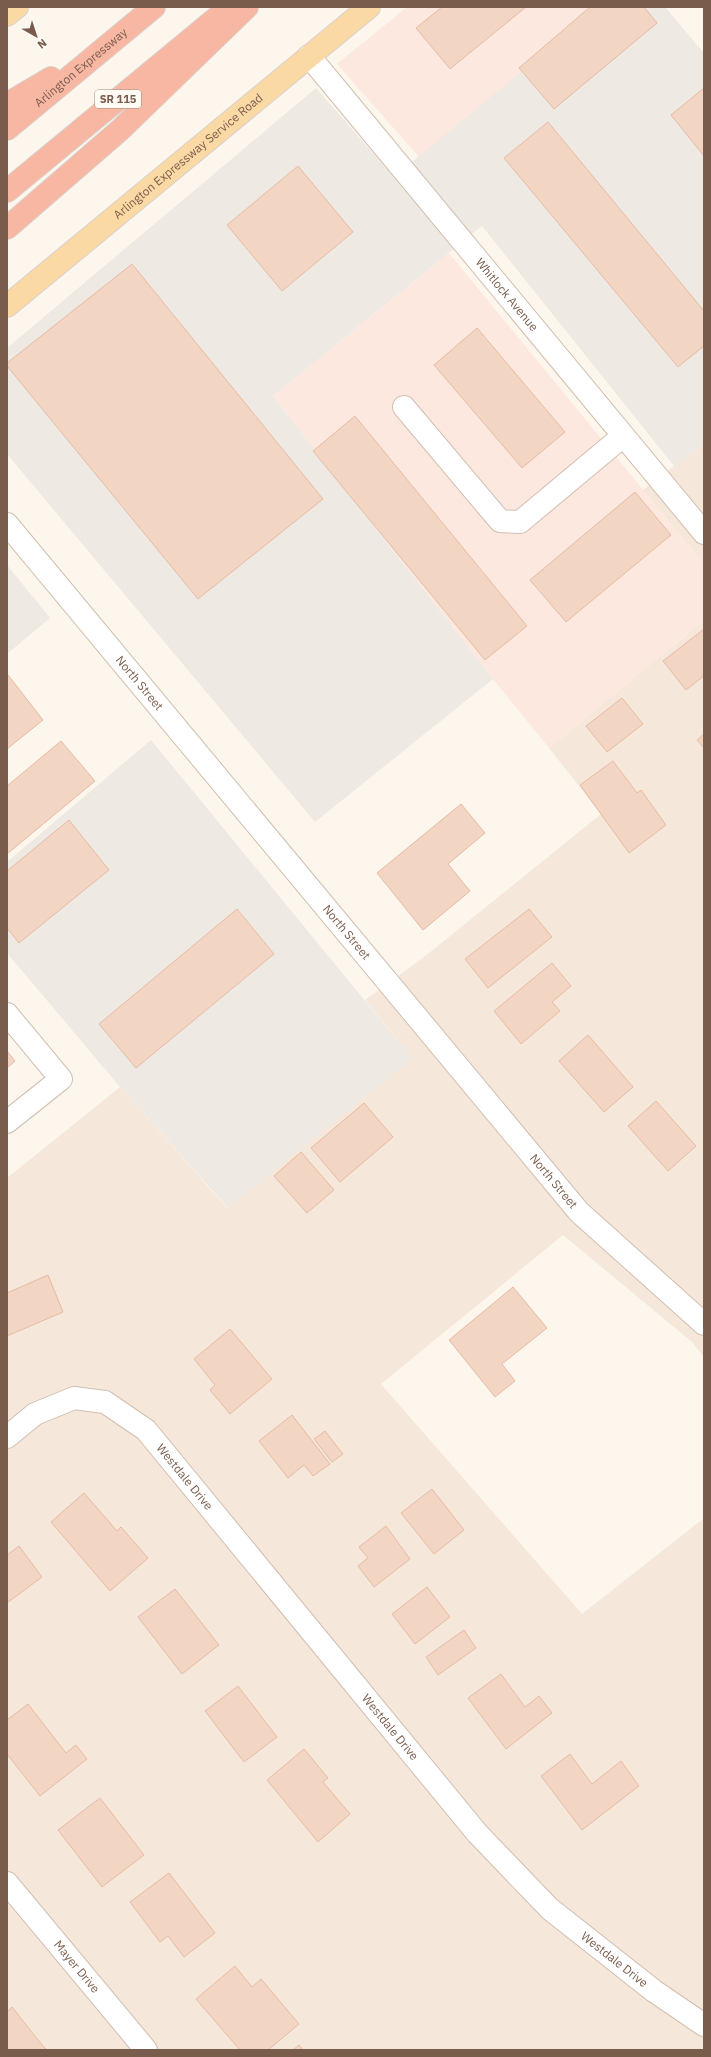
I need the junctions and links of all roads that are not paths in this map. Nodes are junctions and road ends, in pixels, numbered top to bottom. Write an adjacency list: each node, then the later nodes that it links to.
1 (17, 7): 6 (main road)
2 (154, 7): 7 (highway, Arlington Expressway)
3 (230, 7): 11 (highway, SR 115)
4 (247, 7): 12 (highway)
5 (369, 7): 8 (main road, Arlington Expressway Service Road)
6 (7, 16)
7 (106, 47): 9 (highway); 10 (highway, Arlington Expressway)
8 (309, 56): 13 (main road, Arlington Expressway Service Road); 15 (street, Whitlock Avenue)
9 (7, 104)
10 (7, 129)
11 (7, 191)
12 (7, 228)
13 (7, 306)
14 (404, 407): 15 (street)
15 (623, 436): 17 (street, Whitlock Avenue)
16 (7, 524): 20 (street, North Street)
17 (704, 533)
18 (7, 1014): 19 (street)
19 (7, 1122)
20 (704, 1324)
21 (7, 1437): 23 (street, Westdale Drive)
22 (7, 1883): 24 (street, Mayer Drive)
23 (704, 2025)
24 (146, 2050)

